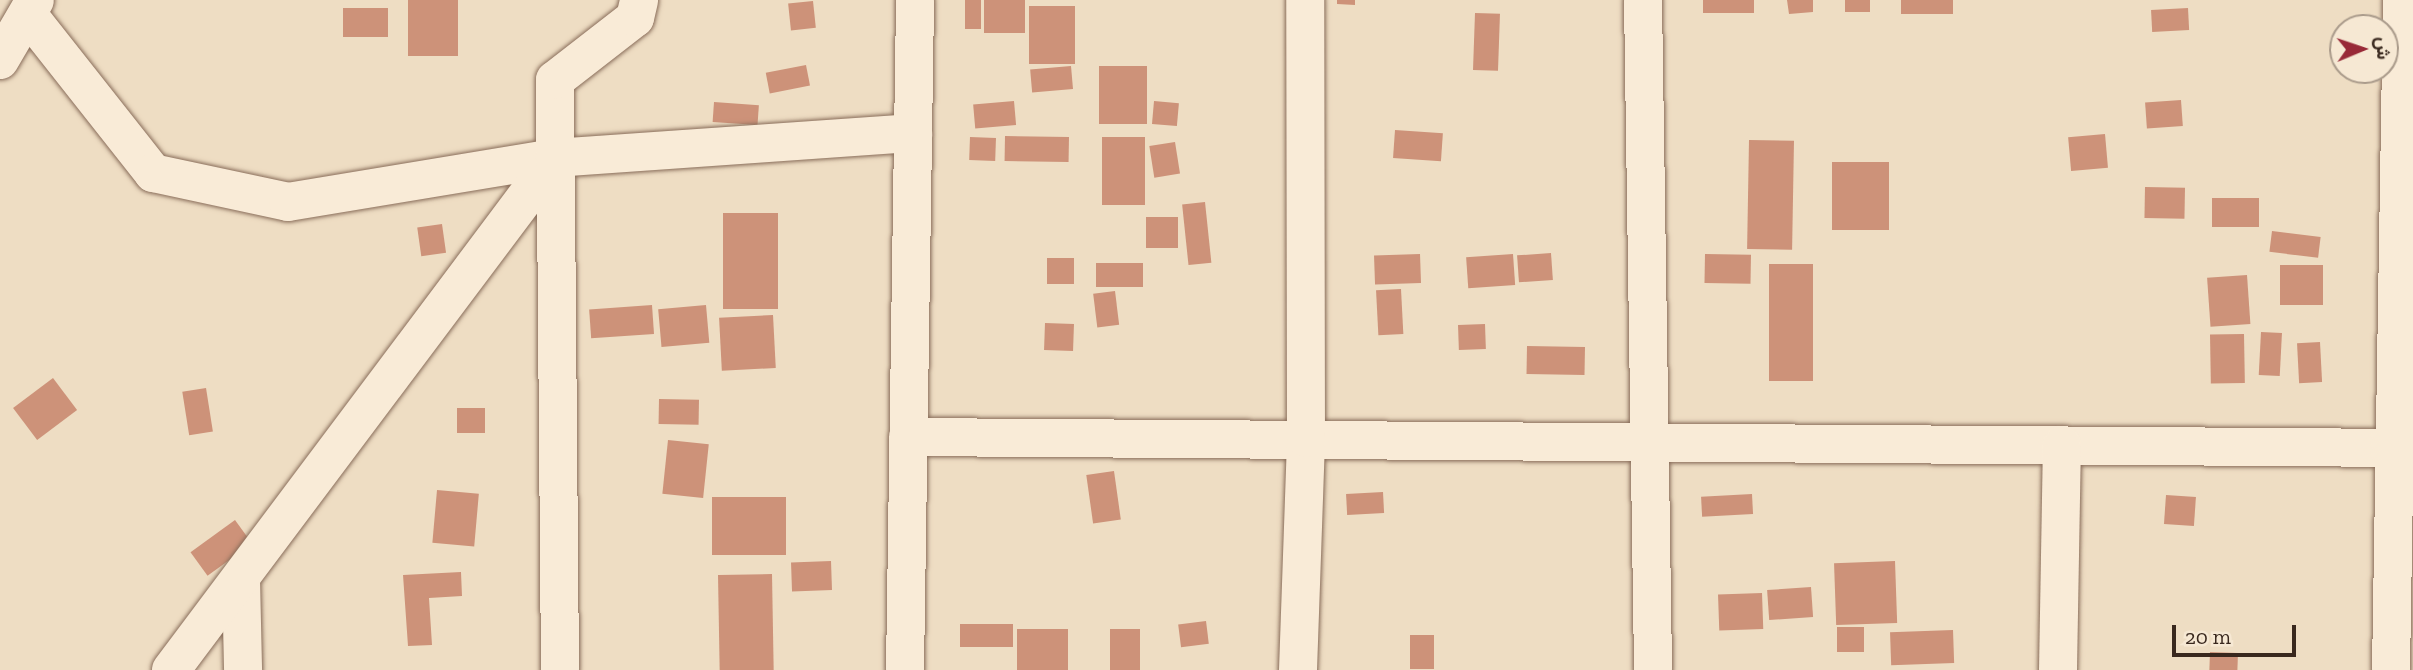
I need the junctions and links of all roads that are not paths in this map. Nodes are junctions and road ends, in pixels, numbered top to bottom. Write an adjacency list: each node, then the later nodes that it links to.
1 (639, 0): 9 (street)
2 (915, 0): 8 (street)
3 (1304, 0): 11 (street)
4 (1643, 0): 12 (street)
5 (2402, 0): 14 (street)
6 (32, 8): 7 (street); 9 (street)
7 (0, 60)
8 (913, 132): 9 (street); 10 (street)
9 (555, 158): 15 (street); 18 (street)
10 (908, 437): 11 (street); 19 (street)
11 (1306, 438): 12 (street); 20 (street)
12 (1651, 441): 13 (street); 21 (street)
13 (2062, 445): 14 (street); 22 (street)
14 (2404, 448): 23 (street)
15 (241, 579): 16 (street); 17 (street)
16 (171, 670)
17 (243, 670)
18 (560, 670)
19 (905, 670)
20 (1298, 670)
21 (1653, 670)
22 (2058, 670)
23 (2391, 670)

